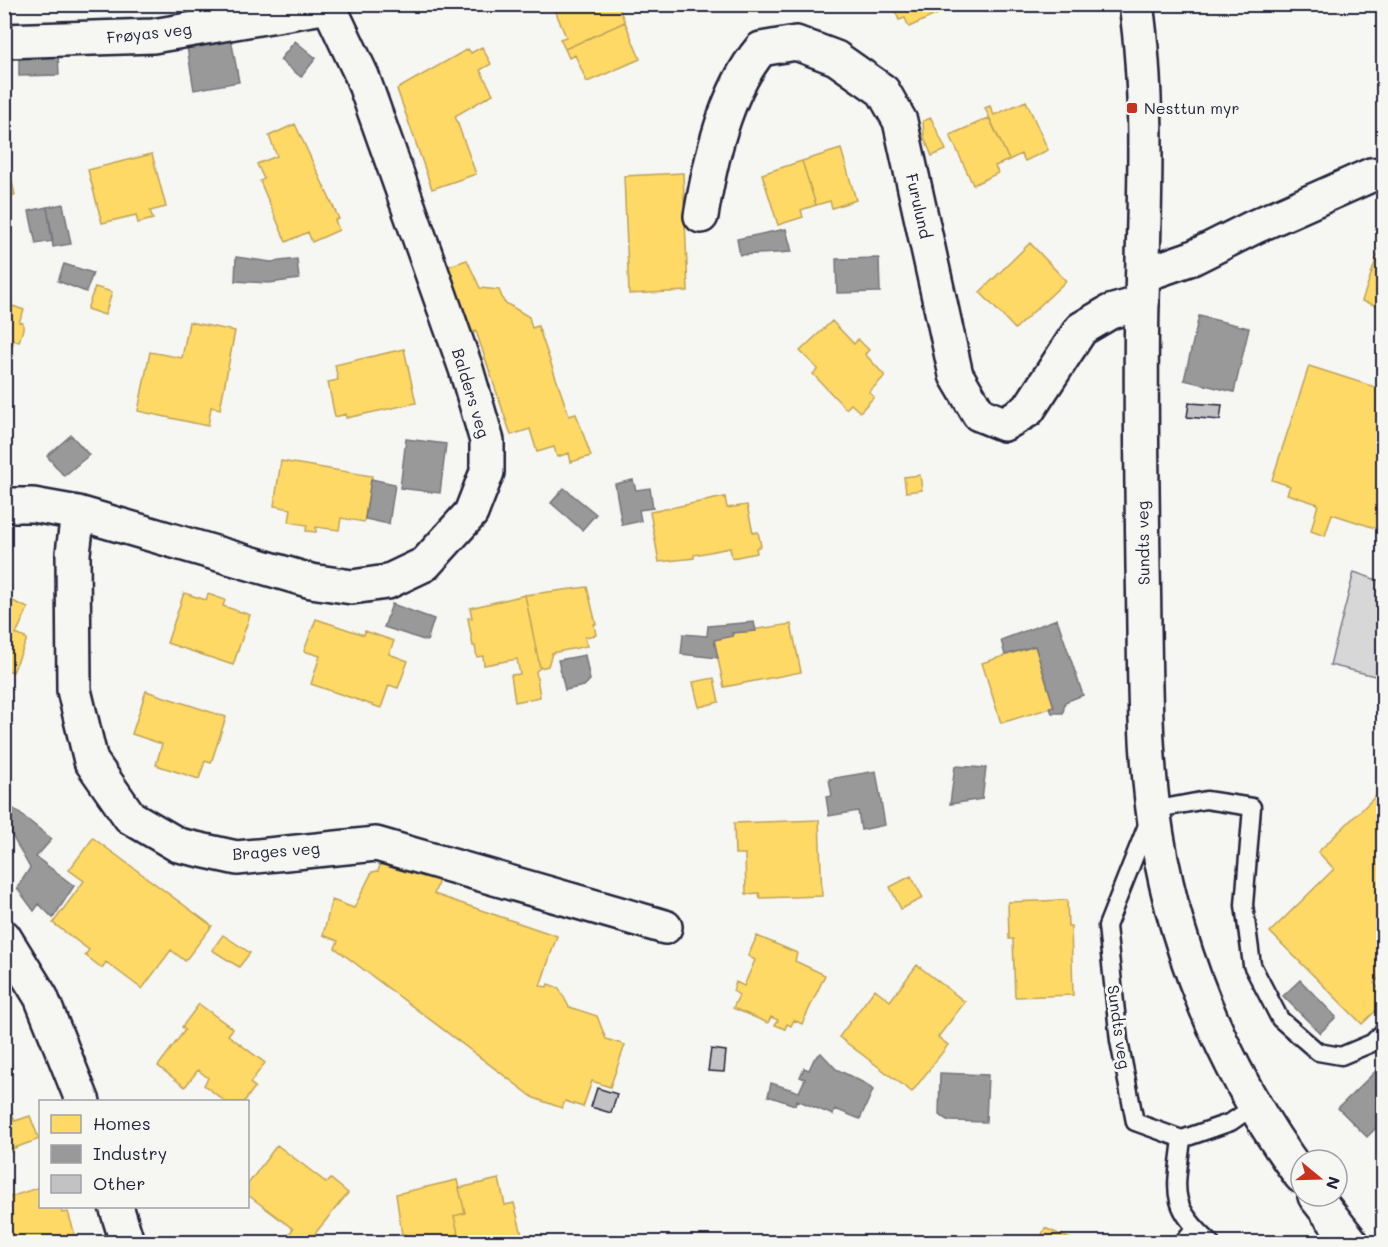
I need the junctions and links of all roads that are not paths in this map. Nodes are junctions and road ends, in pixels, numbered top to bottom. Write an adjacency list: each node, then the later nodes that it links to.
1 (1136, 4): 6 (street, Sundts veg)
2 (328, 5): 3 (street, Frøyas veg); 8 (street, Balders veg)
3 (4, 41)
4 (1383, 174): 6 (street)
5 (700, 216): 6 (street, Furulund)
6 (1142, 289): 9 (street, Sundts veg)
7 (4, 505): 8 (street, Balders veg)
8 (78, 513): 10 (street, Brages veg)
9 (1153, 810): 12 (lane); 14 (street, Sundts veg); 15 (lane, Sundts veg)
10 (665, 927)
11 (4, 937): 13 (street)
12 (1383, 1031)
13 (83, 1100)
14 (1254, 1106): 15 (lane); 16 (street, Sundts veg)
15 (1182, 1139): 19 (lane)
16 (1289, 1158)
17 (117, 1208): 20 (street)
18 (1324, 1208): 23 (street)
19 (1195, 1228): 21 (lane); 22 (lane)
20 (127, 1242)
21 (1183, 1242)
22 (1210, 1242)
23 (1351, 1242)

